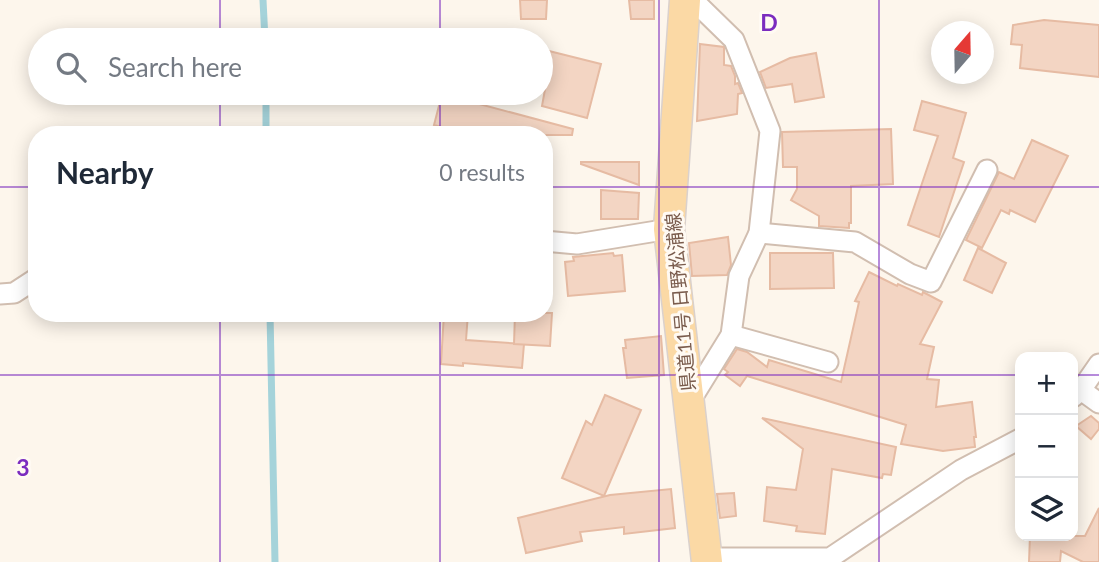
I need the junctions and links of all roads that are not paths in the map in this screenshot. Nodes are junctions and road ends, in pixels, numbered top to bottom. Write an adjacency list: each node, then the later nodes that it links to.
1 (685, 0): 4 (main road, 県道11号 日野松浦線)
2 (693, 0): 5 (street)
3 (987, 170): 5 (street)
4 (669, 229): 6 (street); 14 (main road, 県道11号 日野松浦線)
5 (759, 233): 9 (street)
6 (553, 243)
7 (28, 284): 8 (street)
8 (0, 294)
9 (731, 335): 10 (street); 14 (street)
10 (828, 362)
11 (1099, 364): 12 (street)
12 (1078, 393)
13 (1078, 394): 15 (street)
14 (689, 403): 17 (main road, 県道11号 日野松浦線)
15 (1099, 403)
16 (1015, 442): 17 (street)
17 (706, 560)

